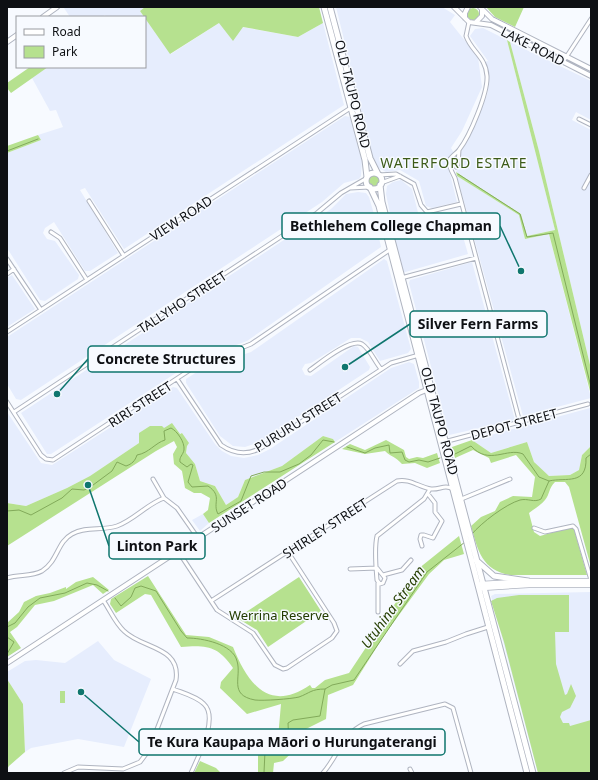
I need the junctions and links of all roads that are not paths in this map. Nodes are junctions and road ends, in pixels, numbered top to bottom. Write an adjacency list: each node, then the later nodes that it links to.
1 (58, 7): 6 (main road)
2 (454, 7): 7 (main road)
3 (468, 7): 7 (main road)
4 (481, 8): 10 (main road); 14 (main road, LAKE ROAD)
5 (329, 9): 12 (highway, OLD TAUPO ROAD); 12 (highway, OLD TAUPO ROAD); 18 (highway, OLD TAUPO ROAD)
6 (44, 16)
7 (465, 18): 9 (main road)
8 (591, 19): 14 (street)
9 (469, 22): 10 (main road, LAKE ROAD); 21 (street)
10 (474, 23): 15 (main road, LAKE ROAD)
11 (16, 36): 13 (main road)
12 (333, 37): 18 (highway, OLD TAUPO ROAD)
13 (7, 42)
14 (566, 57): 15 (street); 16 (main road, LAKE ROAD)
15 (563, 62): 17 (main road, LAKE ROAD)
16 (591, 70)
17 (591, 76)
18 (354, 107): 26 (highway, OLD TAUPO ROAD); 29 (highway, OLD TAUPO ROAD); 42 (street, VIEW ROAD)
19 (579, 119): 20 (street)
20 (591, 125)
21 (459, 150): 22 (street); 23 (street)
22 (453, 158): 23 (street); 24 (street)
23 (458, 160): 25 (street)
24 (451, 166): 25 (street); 30 (street)
25 (456, 167): 30 (street)
26 (378, 174): 28 (street); 29 (highway); 31 (highway)
27 (591, 175): 34 (street)
28 (400, 176): 31 (street); 37 (street)
29 (367, 178): 32 (highway); 33 (street, TALLYHO STREET)
30 (455, 178): 36 (street)
31 (381, 184): 32 (highway); 40 (highway, OLD TAUPO ROAD)
32 (369, 187): 33 (street); 41 (highway, OLD TAUPO ROAD)
33 (348, 188): 58 (street, TALLYHO STREET)
34 (584, 188)
35 (89, 201): 42 (street)
36 (461, 204): 37 (street); 43 (street)
37 (427, 212): 38 (street)
38 (428, 223)
39 (51, 232): 48 (street)
40 (394, 247): 41 (street, RIRI STREET); 47 (highway, OLD TAUPO ROAD)
41 (389, 250): 47 (highway, OLD TAUPO ROAD); 54 (street, RIRI STREET)
42 (124, 256): 48 (street, VIEW ROAD)
43 (476, 258): 47 (street); 59 (street)
44 (7, 259): 45 (street)
45 (14, 270): 46 (street); 49 (street)
46 (7, 274)
47 (399, 278): 51 (highway, OLD TAUPO ROAD)
48 (87, 280): 49 (street, VIEW ROAD)
49 (41, 310): 50 (street, VIEW ROAD)
50 (7, 332)
51 (420, 355): 52 (street, PURURU STREET); 55 (highway, OLD TAUPO ROAD)
52 (381, 369): 53 (street); 54 (street, PURURU STREET)
53 (310, 370)
54 (177, 380): 58 (street, RIRI STREET)
55 (428, 389): 60 (highway, OLD TAUPO ROAD); 71 (main road, SUNSET ROAD)
56 (7, 402): 58 (street, RIRI STREET)
57 (588, 404): 59 (street, DEPOT STREET)
58 (14, 412)
59 (520, 423): 60 (street, DEPOT STREET)
60 (443, 442): 61 (highway, OLD TAUPO ROAD); 69 (highway, OLD TAUPO ROAD)
61 (450, 478): 64 (street); 66 (highway, OLD TAUPO ROAD)
62 (153, 479): 68 (street)
63 (510, 479): 69 (street)
64 (444, 486): 65 (street); 66 (street)
65 (430, 489): 67 (street); 75 (street, SHIRLEY STREET)
66 (453, 489): 69 (highway, OLD TAUPO ROAD)
67 (428, 494): 73 (street); 78 (street)
68 (164, 498): 71 (street); 81 (street)
69 (458, 500): 72 (highway, OLD TAUPO ROAD)
70 (534, 528): 82 (street)
71 (198, 538): 74 (main road, SUNSET ROAD)
72 (469, 542): 76 (highway, OLD TAUPO ROAD); 86 (highway, OLD TAUPO ROAD)
73 (422, 546)
74 (178, 551): 87 (main road, SUNSET ROAD); 88 (street)
75 (288, 552): 88 (street, SHIRLEY STREET); 88 (street)
76 (476, 559): 83 (highway); 86 (highway, OLD TAUPO ROAD)
77 (411, 560): 80 (street)
78 (377, 568): 79 (street); 80 (street); 84 (street)
79 (350, 569)
80 (383, 575): 84 (street)
81 (7, 578)
82 (591, 580): 83 (main road)
83 (528, 581): 86 (main road)
84 (378, 583): 89 (street)
85 (591, 585): 86 (main road)
86 (480, 586): 90 (highway, OLD TAUPO ROAD); 91 (highway, OLD TAUPO ROAD)
87 (103, 600): 92 (main road, SUNSET ROAD); 95 (street)
88 (211, 601)
89 (378, 612)
90 (488, 628): 91 (highway, OLD TAUPO ROAD); 93 (street); 96 (highway, OLD TAUPO ROAD)
91 (503, 657): 94 (highway, OLD TAUPO ROAD)
92 (7, 663)
93 (400, 664)
94 (509, 681): 96 (highway); 97 (highway, OLD TAUPO ROAD)
95 (173, 689): 100 (street); 101 (street)
96 (507, 698): 98 (highway, OLD TAUPO ROAD)
97 (514, 701): 98 (highway); 104 (highway, OLD TAUPO ROAD)
98 (512, 718): 104 (highway, OLD TAUPO ROAD)
99 (256, 732): 100 (street)
100 (205, 739): 107 (street)
101 (101, 768): 105 (street); 106 (street)
102 (410, 769): 109 (street)
103 (324, 772): 108 (street); 110 (street)
104 (529, 772)
105 (64, 773)
106 (100, 773)
107 (191, 773)
108 (328, 773)
109 (412, 773)
110 (471, 773)

